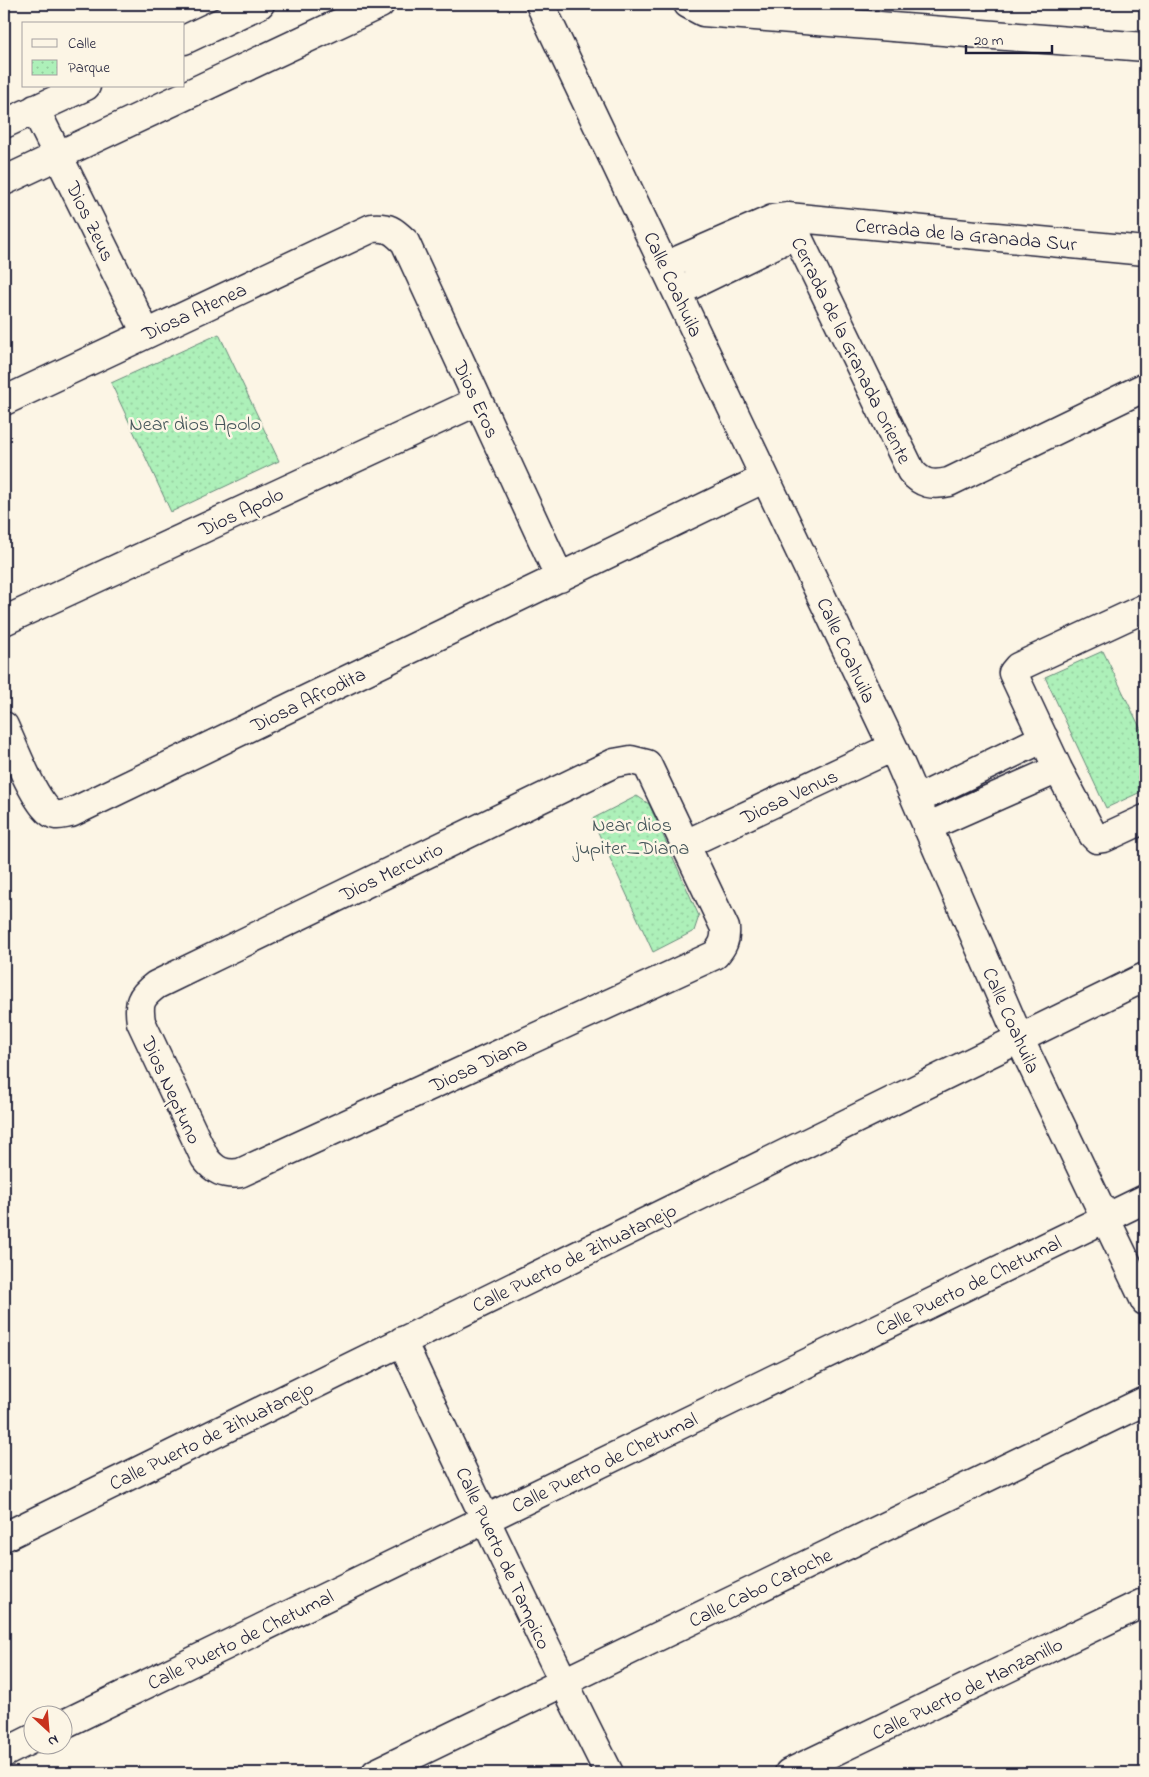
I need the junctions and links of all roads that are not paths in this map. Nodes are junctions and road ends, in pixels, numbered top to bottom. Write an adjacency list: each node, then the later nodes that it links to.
1 (260, 4): 5 (street)
2 (380, 4): 10 (street)
3 (540, 4): 15 (street, Calle Coahuila)
4 (688, 4): 6 (street)
5 (185, 40)
6 (1145, 47)
7 (82, 88): 8 (street)
8 (35, 109): 9 (street); 10 (street, Dios Zeus)
9 (4, 124)
10 (58, 156): 11 (street); 17 (street, Dios Zeus)
11 (4, 181)
12 (792, 225): 14 (street, Cerrada de la Granada Sur); 15 (street); 16 (street); 18 (street, Cerrada de la Granada Oriente)
13 (386, 228): 17 (street, Diosa Atenea); 20 (street, Dios Eros)
14 (1145, 251)
15 (665, 266): 16 (street, Calle Coahuila)
16 (677, 292): 21 (street, Calle Coahuila)
17 (146, 333): 19 (street, Diosa Atenea)
18 (1145, 387)
19 (4, 400)
20 (478, 401): 22 (street, Dios Eros); 24 (street, Dios Apolo)
21 (765, 478): 22 (street, Diosa Afrodita); 27 (street, Calle Coahuila)
22 (560, 578): 25 (street, Diosa Afrodita)
23 (1145, 608): 26 (street)
24 (4, 621)
25 (4, 726)
26 (1044, 738): 28 (street); 29 (street)
27 (892, 747): 29 (street, Calle Coahuila); 32 (street, Diosa Venus)
28 (1058, 769): 30 (street); 31 (street)
29 (916, 800): 31 (street, Calle Coahuila)
30 (1145, 819)
31 (928, 827): 35 (street, Calle Coahuila)
32 (686, 844): 34 (street, Dios Mercurio); 36 (street, Diosa Diana)
33 (1145, 977): 35 (street, Calle Puerto de Zihuatanejo)
34 (141, 1000): 36 (street, Dios Neptuno)
35 (1019, 1038): 38 (street, Calle Coahuila); 40 (street, Calle Puerto de Zihuatanejo)
36 (221, 1172)
37 (1145, 1199): 38 (street, Calle Puerto de Chetumal)
38 (1105, 1219): 39 (street, Calle Coahuila); 42 (street, Calle Puerto de Chetumal)
39 (1145, 1300)
40 (402, 1341): 42 (street, Calle Puerto de Tampico); 43 (street, Calle Puerto de Zihuatanejo)
41 (1145, 1401): 45 (street, Calle Cabo Catoche)
42 (485, 1520): 45 (street, Calle Puerto de Tampico); 46 (street, Calle Puerto de Chetumal)
43 (4, 1537)
44 (1145, 1602): 51 (street, Calle Puerto de Manzanillo)
45 (562, 1682): 49 (street, Calle Cabo Catoche); 50 (street, Calle Puerto de Tampico)
46 (72, 1720)
47 (22, 1744): 48 (street)
48 (4, 1753)
49 (376, 1773)
50 (609, 1773)
51 (789, 1773)

